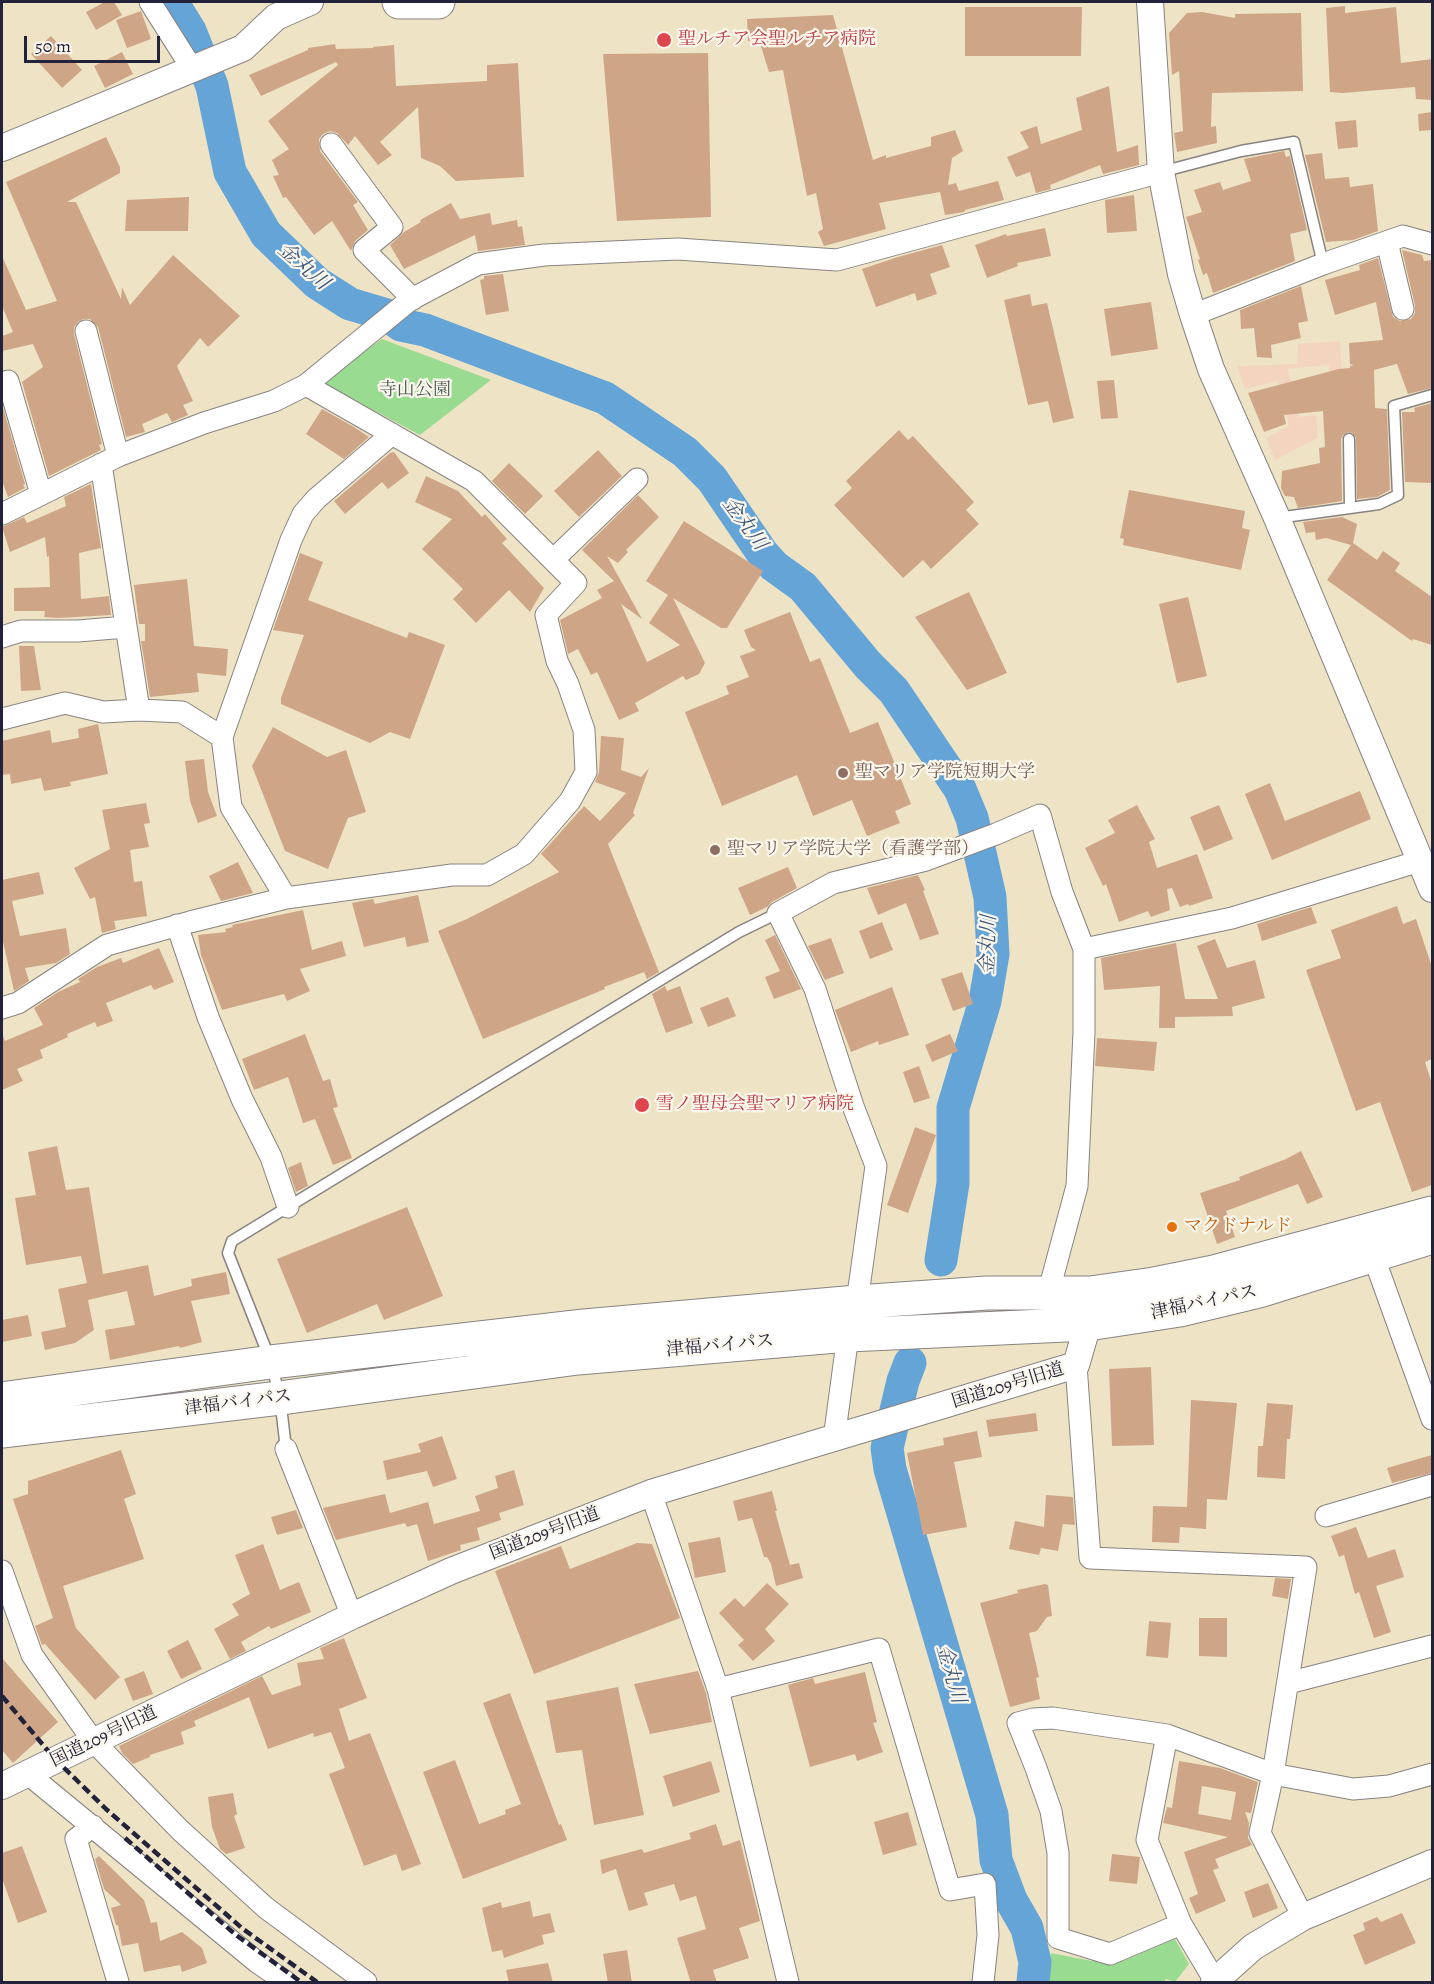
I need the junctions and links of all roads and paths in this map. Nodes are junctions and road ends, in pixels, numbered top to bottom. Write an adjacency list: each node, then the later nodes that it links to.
1 (150, 2): 4 (street)
2 (310, 2): 4 (street)
3 (1150, 2): 7 (street)
4 (193, 70): 6 (street)
5 (331, 144): 11 (street)
6 (2, 148)
7 (1161, 172): 10 (lane); 11 (street); 13 (street)
8 (1387, 242): 9 (street); 10 (street); 12 (street)
9 (1432, 244)
10 (1323, 264): 13 (street)
11 (413, 299): 16 (street)
12 (1403, 309)
13 (1193, 315): 25 (street)
14 (86, 331): 20 (street)
15 (8, 381): 22 (street)
16 (306, 385): 18 (street); 20 (street)
17 (1432, 395): 23 (lane)
18 (392, 434): 26 (street); 31 (street)
19 (1349, 438): 23 (lane)
20 (110, 460): 22 (street); 27 (street)
21 (637, 479): 26 (street)
22 (41, 494): 24 (street)
23 (1350, 507): 25 (lane)
24 (2, 514)
25 (1277, 518): 32 (street)
26 (553, 560): 34 (street)
27 (126, 627): 28 (street); 29 (street)
28 (2, 637)
29 (139, 710): 30 (street); 31 (street)
30 (2, 718)
31 (222, 737): 34 (street)
32 (1420, 861): 33 (street); 37 (street)
33 (1432, 889)
34 (286, 898): 36 (street)
35 (778, 913): 37 (street); 39 (lane); 44 (street)
36 (177, 925): 38 (street); 39 (street)
37 (1084, 949): 43 (street)
38 (2, 1008)
39 (288, 1207): 47 (lane)
40 (1432, 1213): 43 (highway, 津福バイパス)
41 (1432, 1238): 42 (highway, 津福バイパス)
42 (1373, 1256): 45 (highway, 津福バイパス); 51 (street)
43 (1048, 1294): 44 (highway, 津福バイパス)
44 (857, 1302): 46 (street); 47 (highway, 津福バイパス)
45 (1088, 1324): 46 (highway, 津福バイパス); 48 (street, 国道209号旧道)
46 (848, 1335): 49 (highway, 津福バイパス); 53 (street)
47 (271, 1362): 49 (lane); 50 (highway, 津福バイパス)
48 (1076, 1365): 53 (street, 国道209号旧道); 61 (street)
49 (280, 1398): 52 (highway, 津福バイパス); 54 (lane)
50 (2, 1399)
51 (1432, 1419)
52 (2, 1431)
53 (834, 1439): 56 (street, 国道209号旧道)
54 (286, 1449): 59 (street)
55 (1432, 1485): 57 (street)
56 (651, 1493): 59 (street, 国道209号旧道); 62 (street)
57 (1326, 1516)
58 (2, 1571): 64 (street)
59 (352, 1616): 64 (street, 国道209号旧道)
60 (1432, 1646): 61 (street)
61 (1288, 1683): 66 (street)
62 (718, 1689): 77 (street); 78 (street)
63 (1167, 1735): 66 (street); 72 (street); 72 (street)
64 (94, 1742): 65 (street, 国道209号旧道); 76 (street)
65 (28, 1774): 68 (street, 国道209号旧道); 69 (street)
66 (1273, 1774): 67 (street); 71 (street)
67 (1432, 1774)
68 (2, 1786)
69 (93, 1826): 74 (street); 75 (street)
70 (1432, 1863): 71 (street)
71 (1303, 1917): 73 (street)
72 (1180, 1924): 73 (street)
73 (1215, 1982)
74 (118, 1983)
75 (286, 1983)
76 (366, 1983)
77 (788, 1983)
78 (983, 1983)

